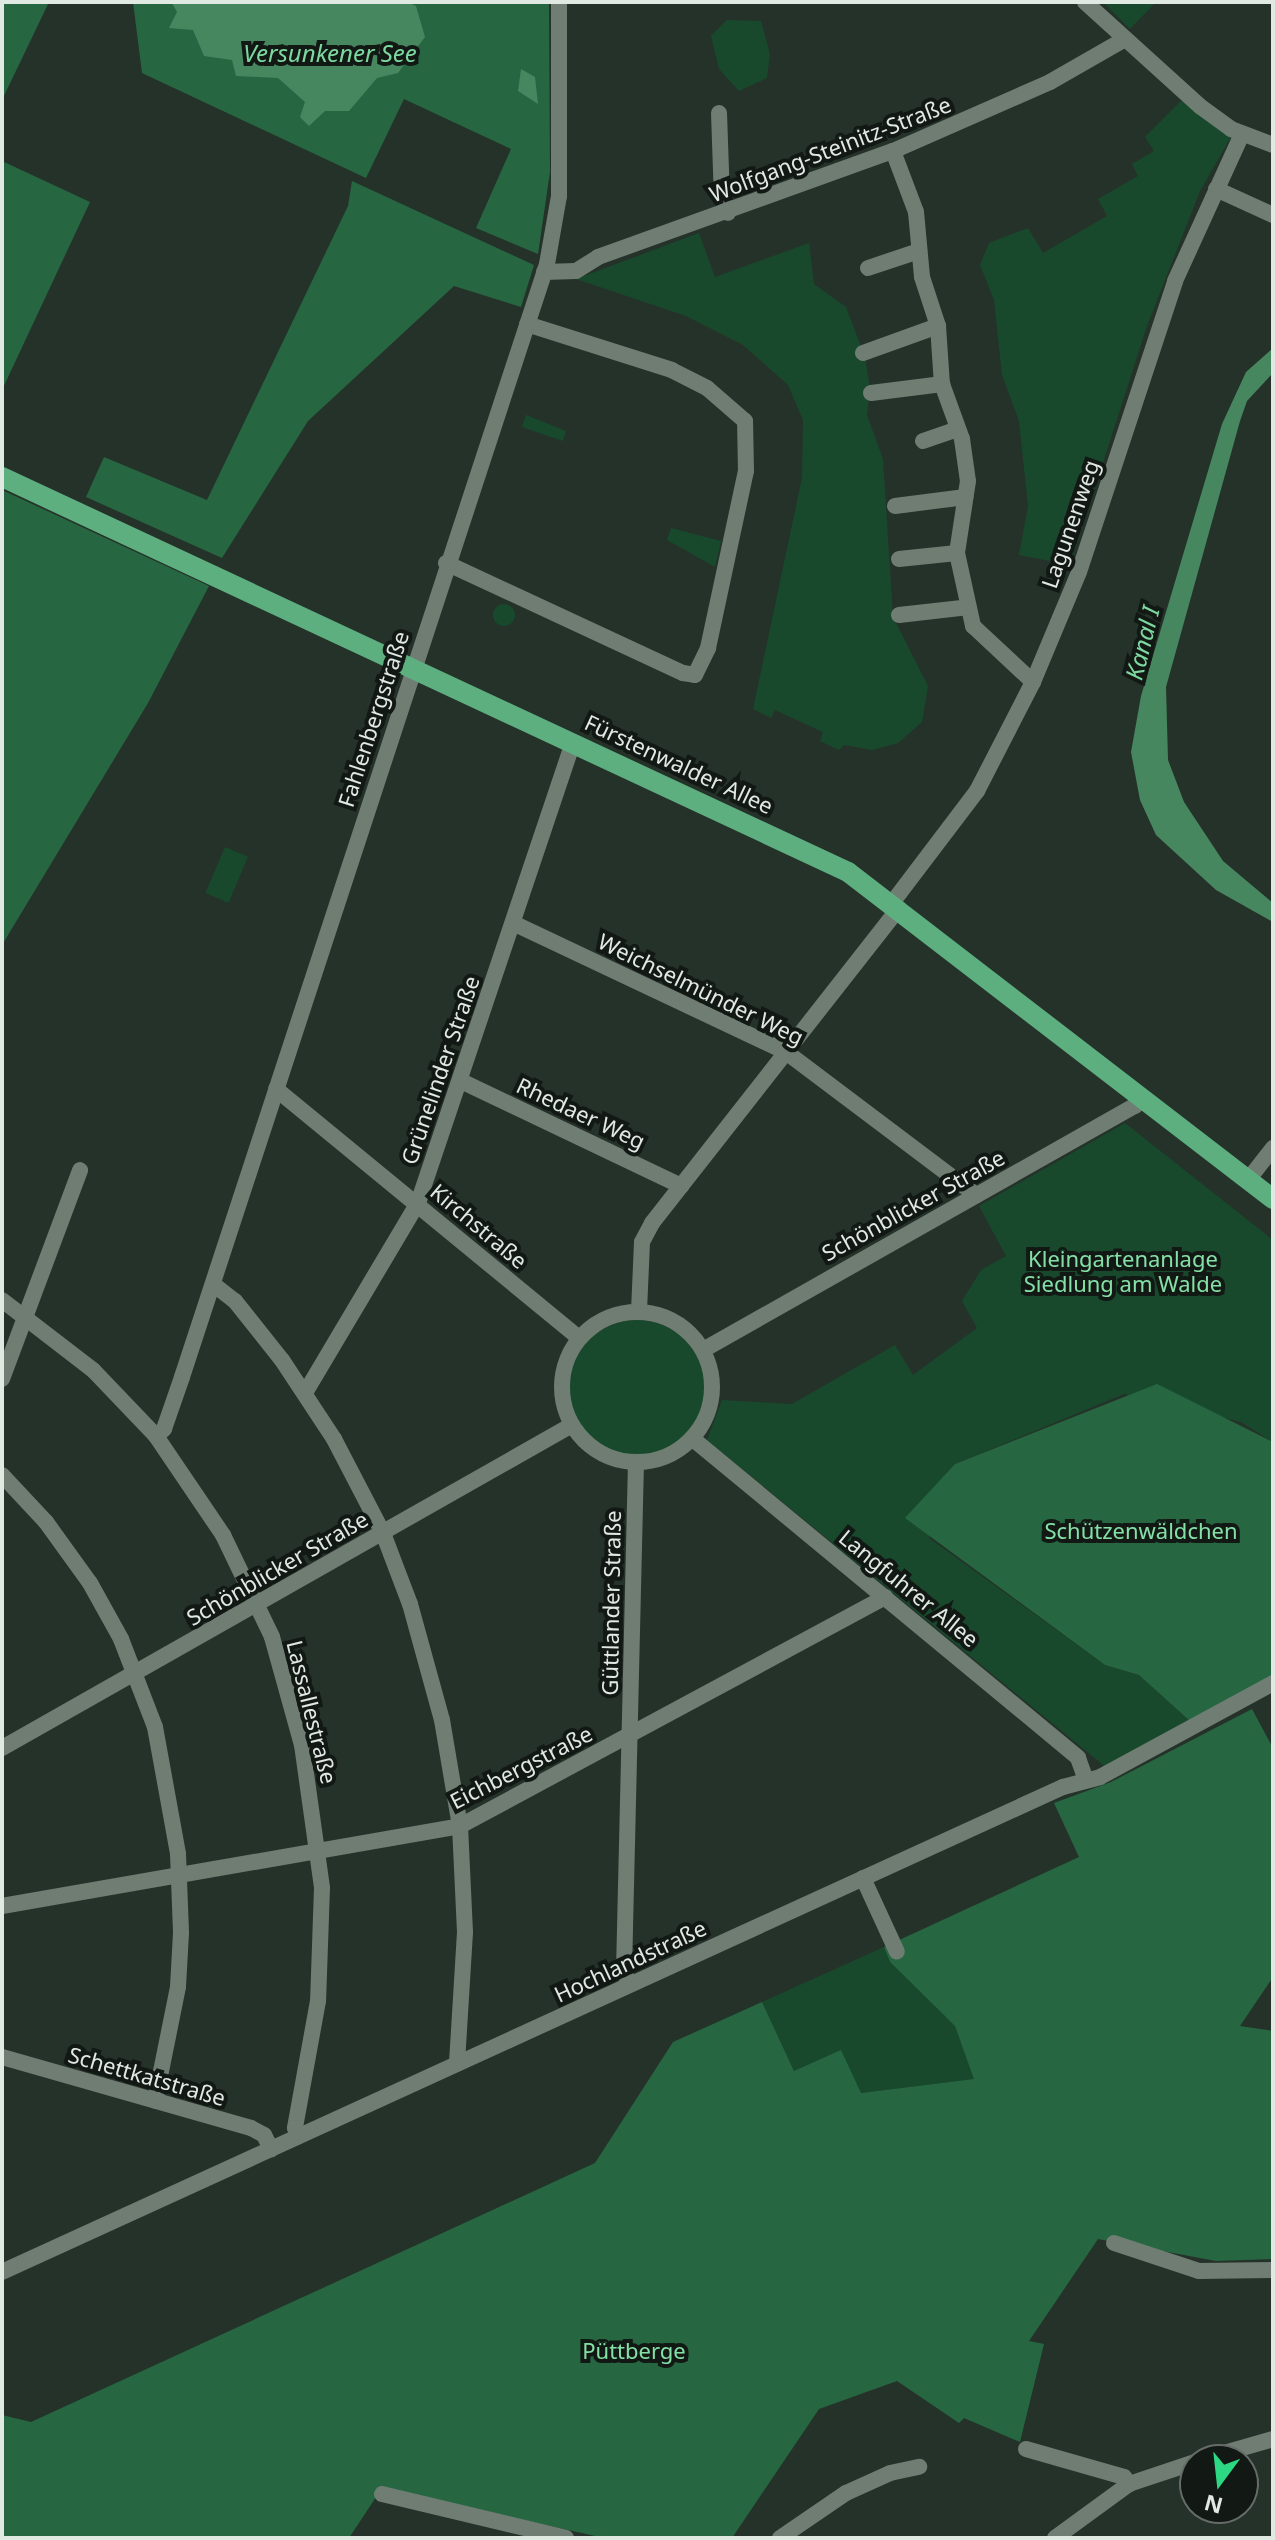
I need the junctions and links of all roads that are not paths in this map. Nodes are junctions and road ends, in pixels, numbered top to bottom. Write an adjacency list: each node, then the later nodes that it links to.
1 (559, 2): 13 (street, Fahlenbergstraße)
2 (1085, 2): 3 (street)
3 (1125, 39): 5 (street); 7 (street, Wolfgang-Steinitz-Straße)
4 (719, 113): 9 (street)
5 (1242, 134): 6 (street); 8 (street, Lagunenweg)
6 (1273, 145)
7 (893, 151): 9 (street, Wolfgang-Steinitz-Straße); 11 (street)
8 (1216, 189): 10 (street); 30 (street, Lagunenweg)
9 (728, 213): 13 (street, Wolfgang-Steinitz-Straße)
10 (1273, 215)
11 (919, 251): 12 (street); 15 (street)
12 (868, 268)
13 (544, 272): 14 (street, Fahlenbergstraße)
14 (527, 324): 26 (street, Fahlenbergstraße); 26 (street)
15 (938, 326): 16 (street); 17 (street)
16 (863, 353)
17 (942, 384): 18 (street); 19 (street)
18 (871, 393)
19 (957, 429): 20 (street); 22 (street)
20 (923, 441)
21 (2, 477): 29 (main road, Fürstenwalder Allee)
22 (965, 497): 23 (street); 24 (street)
23 (895, 506)
24 (957, 553): 25 (street); 27 (street)
25 (899, 559)
26 (446, 563): 29 (street, Fahlenbergstraße)
27 (969, 607): 28 (street); 30 (street)
28 (899, 615)
29 (413, 667): 31 (main road, Fürstenwalder Allee); 36 (street, Fahlenbergstraße)
30 (1033, 682): 32 (street, Lagunenweg)
31 (573, 742): 32 (main road, Fürstenwalder Allee); 33 (street, Grünelinder Straße)
32 (896, 906): 34 (street, Lagunenweg); 37 (main road, Fürstenwalder Allee)
33 (513, 923): 34 (street, Weichselmünder Weg); 35 (street, Grünelinder Straße)
34 (786, 1052): 41 (street, Lagunenweg); 42 (street, Weichselmünder Weg)
35 (461, 1081): 41 (street, Rhedaer Weg); 44 (street, Grünelinder Straße)
36 (276, 1089): 44 (street, Kirchstraße); 45 (street, Fahlenbergstraße)
37 (1142, 1097): 40 (main road, Fürstenwalder Allee); 42 (street, Schönblicker Straße)
38 (1273, 1148): 40 (street)
39 (80, 1170): 48 (street)
40 (1248, 1180): 43 (main road, Fürstenwalder Allee)
41 (681, 1186): 47 (street, Lagunenweg)
42 (976, 1195): 50 (street, Schönblicker Straße)
43 (1273, 1199)
44 (418, 1203): 49 (street, Kirchstraße); 52 (street, Grünelinder Straße)
45 (213, 1284): 52 (street); 54 (street, Fahlenbergstraße)
46 (2, 1300): 48 (street, Lassallestraße)
47 (639, 1311): 49 (street); 50 (street)
48 (26, 1316): 51 (street); 54 (street, Lassallestraße)
49 (579, 1338): 53 (street)
50 (703, 1350): 55 (street)
51 (2, 1379)
52 (305, 1393): 58 (street)
53 (572, 1425): 56 (street); 58 (street, Schönblicker Straße)
54 (156, 1436): 60 (street, Lassallestraße)
55 (693, 1439): 56 (street); 59 (street, Langfuhrer Allee)
56 (636, 1462): 63 (street, Güttlander Straße)
57 (2, 1475): 61 (street)
58 (383, 1533): 60 (street, Schönblicker Straße); 66 (street)
59 (885, 1597): 63 (street, Eichbergstraße); 65 (street, Langfuhrer Allee)
60 (258, 1604): 61 (street, Schönblicker Straße); 67 (street, Lassallestraße)
61 (136, 1674): 64 (street, Schönblicker Straße); 68 (street)
62 (1273, 1683): 65 (street, Hochlandstraße)
63 (630, 1736): 66 (street, Eichbergstraße); 72 (street, Güttlander Straße)
64 (2, 1748)
65 (1086, 1780): 69 (street, Hochlandstraße)
66 (460, 1826): 67 (street, Eichbergstraße); 74 (street)
67 (319, 1851): 68 (street, Eichbergstraße); 76 (street, Lassallestraße)
68 (180, 1875): 70 (street, Eichbergstraße); 75 (street)
69 (863, 1878): 71 (street); 72 (street, Hochlandstraße)
70 (2, 1906)
71 (897, 1952)
72 (629, 1984): 74 (street, Hochlandstraße)
73 (2, 2057): 75 (street, Schettkatstraße)
74 (457, 2064): 76 (street, Hochlandstraße)
75 (155, 2101): 77 (street, Schettkatstraße)
76 (298, 2136): 77 (street, Hochlandstraße)
77 (271, 2149): 80 (street, Hochlandstraße)
78 (1114, 2243): 79 (street)
79 (1273, 2270)
80 (2, 2272)
81 (1026, 2449): 84 (street)
82 (919, 2467): 87 (street)
83 (1179, 2467): 84 (street)
84 (1129, 2484): 88 (street)
85 (382, 2494): 86 (street)
86 (566, 2538)
87 (780, 2538)
88 (1055, 2538)

